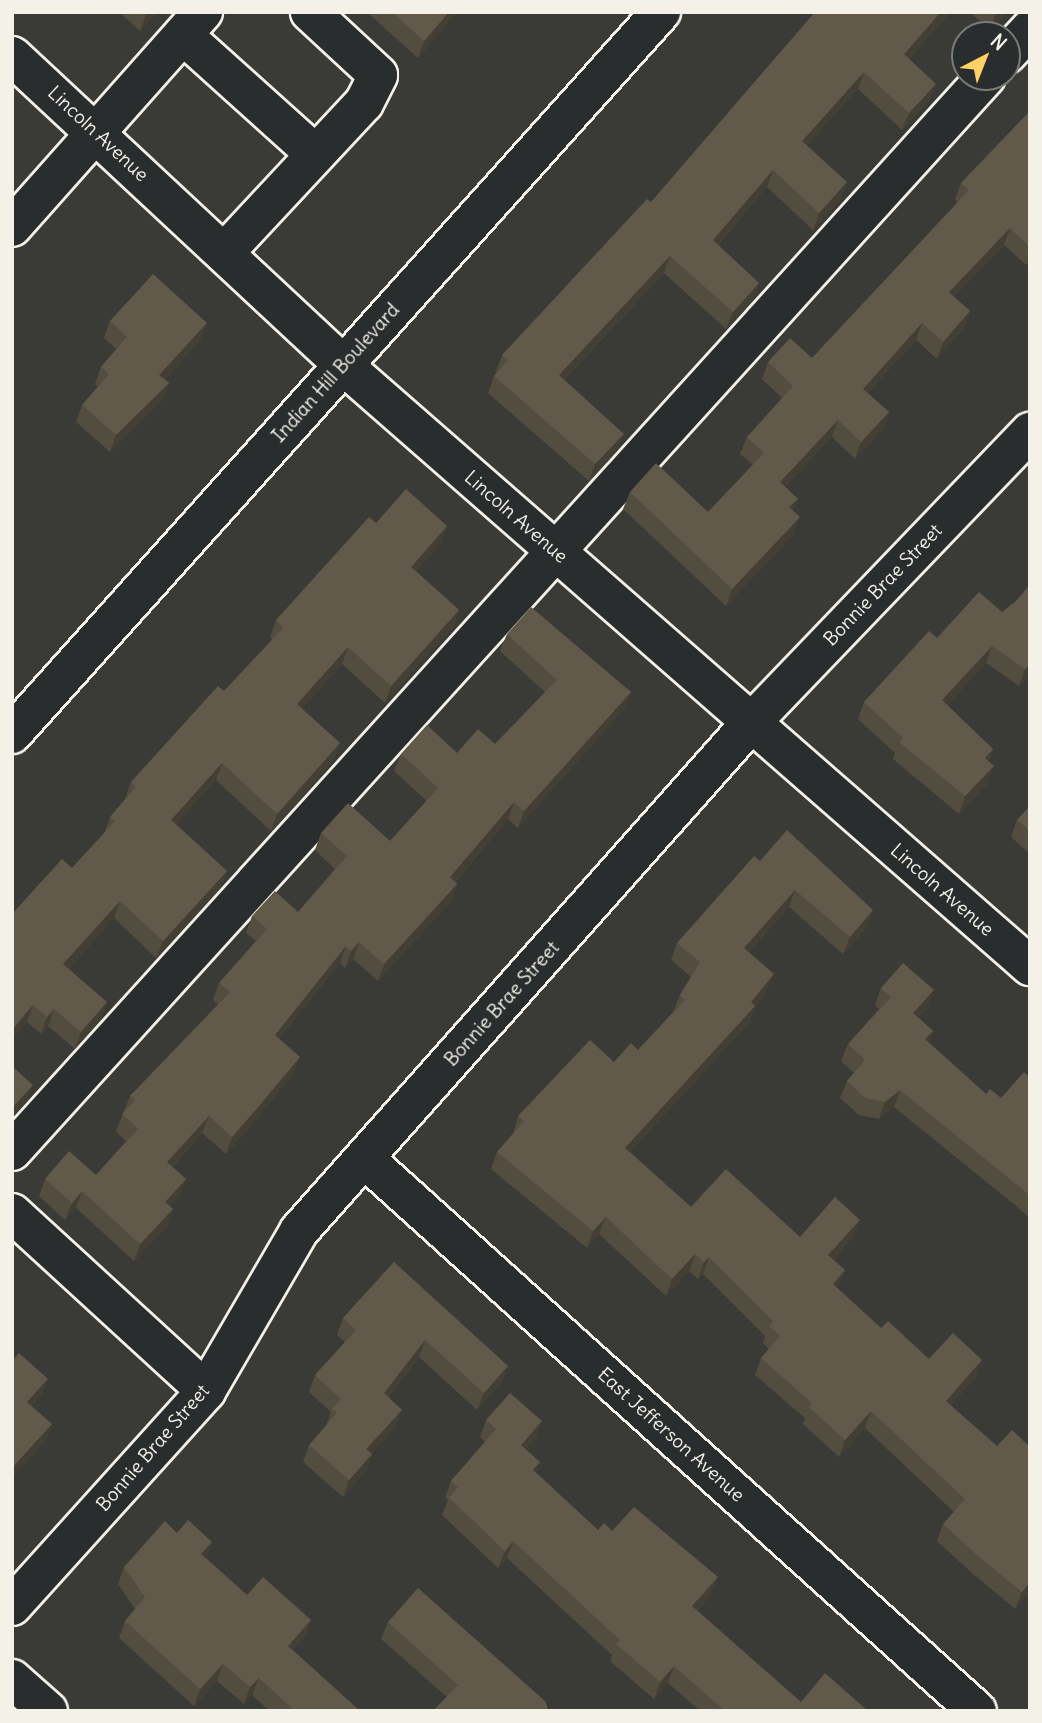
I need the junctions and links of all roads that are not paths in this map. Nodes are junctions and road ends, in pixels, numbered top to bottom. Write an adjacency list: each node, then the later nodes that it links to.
1 (310, 12): 7 (street)
2 (661, 12): 10 (street, Indian Hill Boulevard)
3 (193, 24): 6 (street); 7 (street)
4 (12, 56): 6 (street, Lincoln Avenue)
5 (973, 91): 12 (street)
6 (97, 132): 8 (street); 9 (street, Lincoln Avenue)
7 (315, 154): 9 (street)
8 (12, 227)
9 (224, 253): 10 (street, Lincoln Avenue)
10 (343, 365): 12 (street, Lincoln Avenue); 14 (street, Indian Hill Boulevard)
11 (1030, 432): 13 (street, Bonnie Brae Street)
12 (554, 551): 13 (street, Lincoln Avenue); 16 (street)
13 (750, 724): 15 (street, Lincoln Avenue); 17 (street, Bonnie Brae Street)
14 (12, 734)
15 (1030, 966)
16 (12, 1151)
17 (365, 1159): 19 (street, Bonnie Brae Street); 23 (street, East Jefferson Avenue)
18 (12, 1213): 19 (street)
19 (206, 1391): 20 (street, Bonnie Brae Street)
20 (12, 1606)
21 (12, 1679): 22 (street)
22 (48, 1711)
23 (977, 1711)

